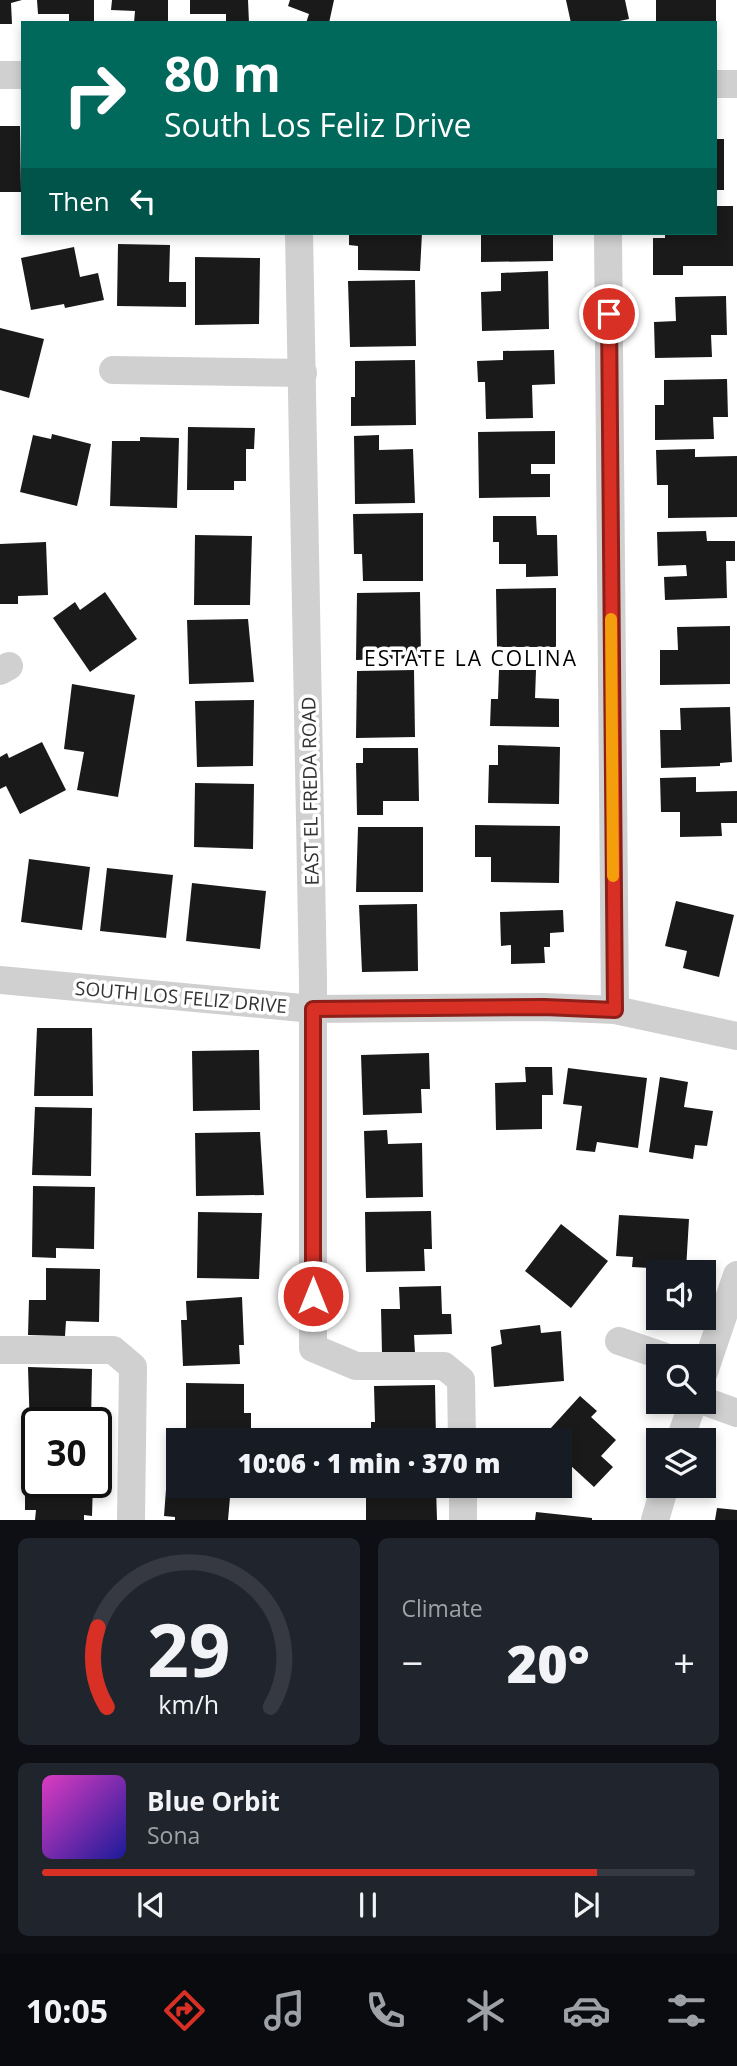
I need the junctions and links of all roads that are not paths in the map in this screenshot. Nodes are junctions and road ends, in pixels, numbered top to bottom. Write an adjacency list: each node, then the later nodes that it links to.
1 (0, 75): 2 (street)
2 (21, 75)
3 (717, 84): 4 (street)
4 (737, 84)
5 (299, 235): 8 (street, EAST EL FREDA ROAD)
6 (608, 235): 11 (street)
7 (113, 370): 8 (street)
8 (303, 373): 10 (street, EAST EL FREDA ROAD)
9 (0, 980): 10 (street, SOUTH LOS FELIZ DRIVE)
10 (313, 1009): 11 (street, SOUTH LOS FELIZ DRIVE); 20 (street, EAST EL FREDA ROAD)
11 (615, 1010): 12 (street, SOUTH LOS FELIZ DRIVE)
12 (737, 1036)
13 (737, 1275): 15 (street)
14 (619, 1341): 17 (street)
15 (713, 1344)
16 (0, 1350): 23 (street)
17 (646, 1350)
18 (716, 1405): 19 (street)
19 (737, 1413)
20 (462, 1428)
21 (463, 1498): 24 (street)
22 (661, 1498): 25 (street)
23 (131, 1520)
24 (463, 1520)
25 (655, 1520)

